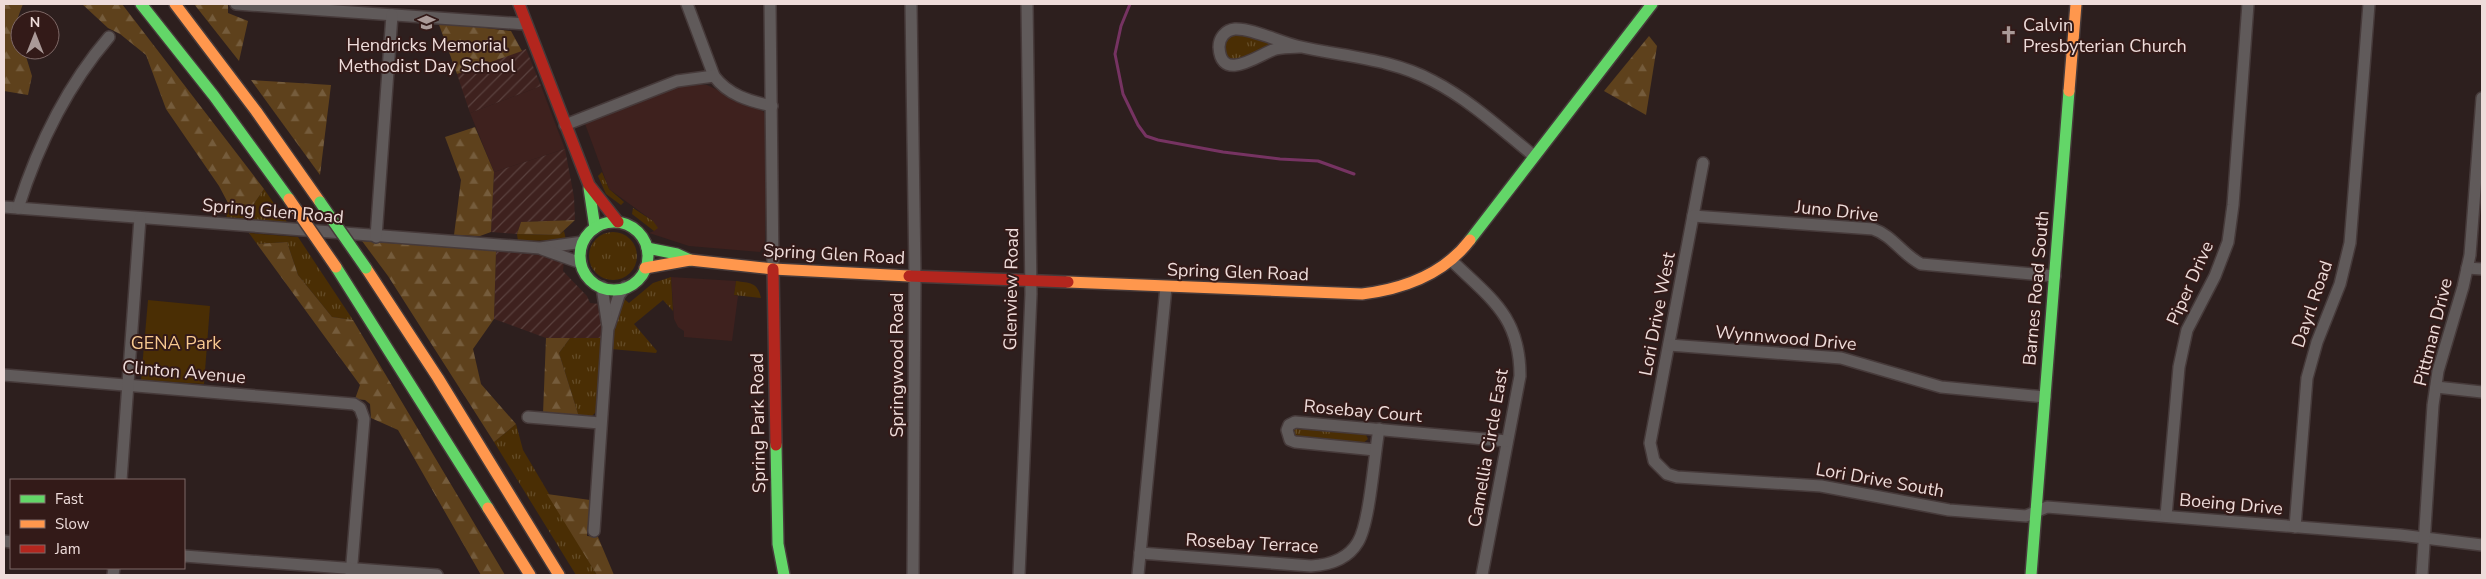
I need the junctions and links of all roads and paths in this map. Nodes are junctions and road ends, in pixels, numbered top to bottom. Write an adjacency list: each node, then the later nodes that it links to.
1 (141, 4): 71 (main road, bridge)
2 (175, 4): 72 (main road, bridge)
3 (236, 4): 13 (street)
4 (519, 4): 14 (main road)
5 (687, 4): 17 (street)
6 (770, 4): 19 (street)
7 (911, 4): 41 (street, Springwood Road)
8 (1027, 4): 43 (street, Glenview Road)
9 (1652, 4): 21 (main road, Spring Glen Road)
10 (2076, 4): 42 (main road, Barnes Road South)
11 (2248, 4): 62 (street, Piper Drive)
12 (2369, 4): 63 (street, Dayrl Road)
13 (392, 15): 14 (street); 30 (street)
14 (526, 24): 20 (main road)
15 (109, 37): 25 (street)
16 (1299, 47): 16 (street); 21 (street)
17 (714, 76): 19 (street); 20 (street)
18 (2482, 98): 38 (street, Pittman Drive)
19 (772, 106): 39 (street)
20 (565, 125): 23 (main road)
21 (1534, 156): 35 (main road, Spring Glen Road)
22 (1703, 162): 26 (street, Lori Drive West)
23 (589, 185): 28 (main road); 29 (main road)
24 (4, 207): 25 (street, Spring Glen Road)
25 (18, 208): 27 (street, Spring Glen Road)
26 (1693, 216): 42 (street, Juno Drive); 48 (street, Lori Drive West)
27 (140, 218): 30 (street, Spring Glen Road); 50 (street)
28 (618, 222): 29 (main road); 33 (main road)
29 (595, 228): 31 (main road)
30 (376, 237): 32 (street, Spring Glen Road)
31 (583, 242): 32 (street, Spring Glen Road); 36 (main road)
32 (540, 248): 36 (street, Spring Glen Road)
33 (647, 248): 34 (main road, Spring Glen Road); 37 (main road)
34 (690, 260): 37 (main road, Spring Glen Road); 39 (main road, Spring Glen Road)
35 (1451, 260): 46 (main road, Spring Glen Road); 57 (street, Camellia Circle East)
36 (581, 263): 44 (main road)
37 (645, 268): 45 (main road)
38 (2467, 268): 40 (street); 51 (street, Pittman Drive)
39 (773, 269): 41 (main road, Spring Glen Road); 73 (main road, Spring Park Road)
40 (2482, 269)
41 (915, 276): 43 (main road, Spring Glen Road); 74 (street, Springwood Road)
42 (2055, 276): 53 (main road, Barnes Road South)
43 (1030, 282): 46 (main road, Spring Glen Road); 75 (street, Glenview Road)
44 (602, 287): 45 (main road); 47 (street)
45 (626, 287): 47 (street)
46 (1166, 287): 67 (street)
47 (608, 328): 55 (street)
48 (1669, 345): 53 (street, Wynnwood Drive); 59 (street, Lori Drive West)
49 (4, 375): 50 (street, Clinton Avenue)
50 (128, 384): 60 (street); 69 (street, Clinton Avenue)
51 (2436, 387): 52 (street); 65 (street, Pittman Drive)
52 (2482, 392)
53 (2045, 397): 61 (main road, Barnes Road South)
54 (528, 417): 55 (street)
55 (600, 423): 64 (street)
56 (1379, 429): 57 (street, Rosebay Court); 58 (street, Rosebay Terrace); 58 (street, Rosebay Court)
57 (1507, 441): 77 (street, Camellia Circle East)
58 (1375, 450): 67 (street, Rosebay Terrace)
59 (1660, 469): 61 (street, Lori Drive South)
60 (121, 479)
61 (2036, 512): 62 (street, Boeing Drive); 78 (main road, Barnes Road South)
62 (2166, 516): 63 (street, Boeing Drive)
63 (2295, 527): 65 (street, Boeing Drive)
64 (594, 531)
65 (2424, 538): 66 (street, Boeing Drive); 79 (street, Pittman Drive)
66 (2482, 545)
67 (1140, 553): 76 (street)
68 (185, 556): 69 (street)
69 (351, 572): 70 (street)
70 (438, 575)
71 (530, 575)
72 (559, 575)
73 (784, 575)
74 (913, 575)
75 (1019, 575)
76 (1138, 575)
77 (1482, 575)
78 (2031, 575)
79 (2422, 575)

